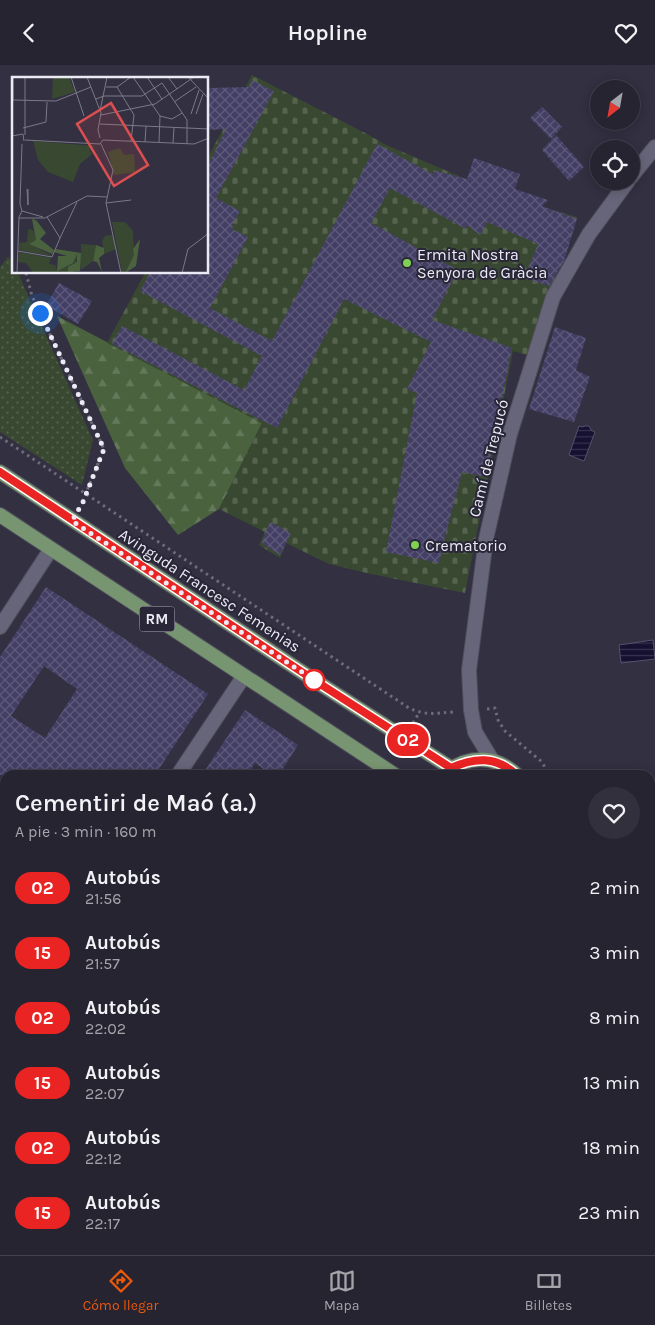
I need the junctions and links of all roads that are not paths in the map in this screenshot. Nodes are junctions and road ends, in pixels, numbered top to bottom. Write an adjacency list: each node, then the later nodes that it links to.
1 (655, 147): 2 (street)
2 (640, 166)
3 (621, 190): 9 (street, Camí de Trepucó)
4 (0, 473): 12 (main road, Avinguda Francesc Femenias / RM)
5 (0, 515): 6 (main road, RM)
6 (51, 549): 7 (street); 8 (main road, RM)
7 (0, 627)
8 (244, 676): 10 (street); 11 (main road, RM)
9 (495, 762): 13 (main road, RM); 14 (main road, RM)
10 (181, 770)
11 (387, 770)
12 (446, 770)
13 (449, 770)
14 (512, 770)

